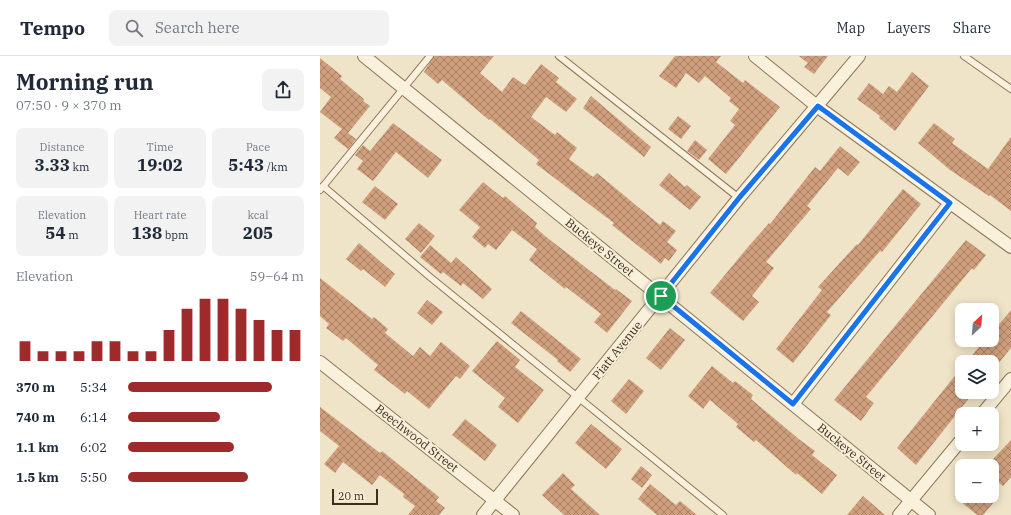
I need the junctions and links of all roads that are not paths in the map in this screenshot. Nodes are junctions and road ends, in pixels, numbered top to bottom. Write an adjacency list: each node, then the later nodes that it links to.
1 (364, 56): 8 (street, Buckeye Street)
2 (430, 56): 8 (lane)
3 (559, 56): 11 (lane)
4 (755, 56): 9 (street)
5 (859, 56): 9 (street, Piatt Avenue)
6 (964, 56): 7 (lane)
7 (1011, 88)
8 (404, 89): 10 (lane); 14 (street, Buckeye Street)
9 (818, 106): 11 (street, Piatt Avenue); 12 (street)
10 (321, 188): 17 (lane)
11 (739, 198): 14 (street, Piatt Avenue)
12 (950, 203): 13 (street); 18 (street)
13 (1011, 248)
14 (661, 296): 17 (street, Piatt Avenue); 18 (street, Buckeye Street)
15 (320, 362): 21 (street, Beechwood Street)
16 (1011, 379): 19 (street)
17 (579, 397): 21 (street, Piatt Avenue); 25 (lane)
18 (793, 404): 22 (street, Buckeye Street)
19 (988, 407)
20 (955, 447): 22 (street)
21 (495, 500): 23 (street, Piatt Avenue); 24 (street, Beechwood Street)
22 (911, 500): 26 (street); 27 (street, Buckeye Street)
23 (483, 515)
24 (513, 515)
25 (723, 515)
26 (899, 515)
27 (929, 515)

